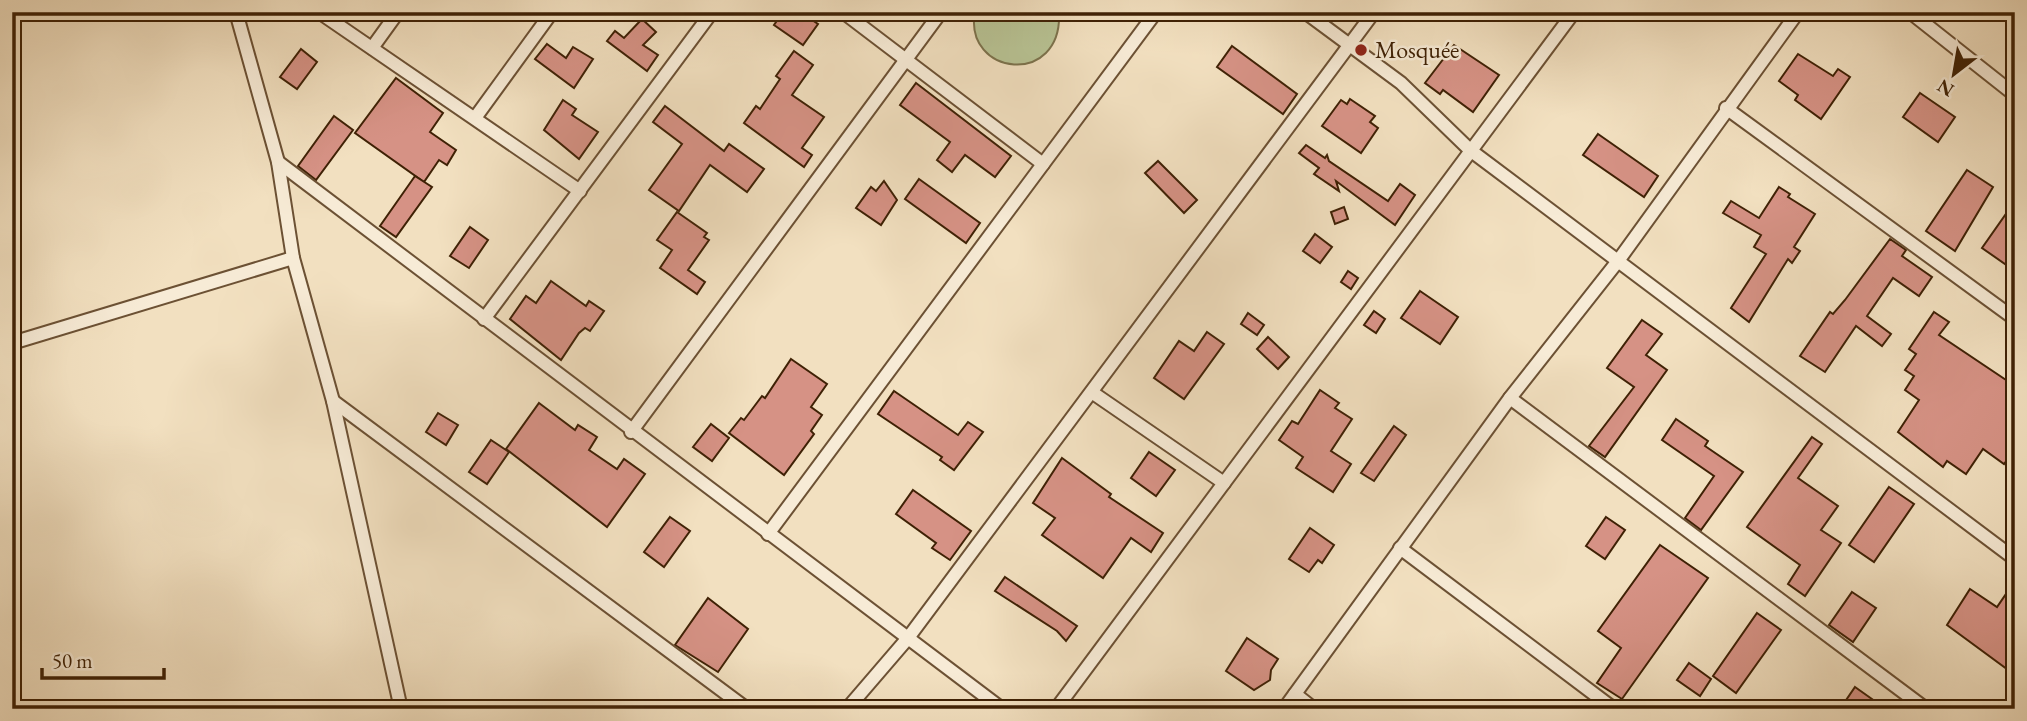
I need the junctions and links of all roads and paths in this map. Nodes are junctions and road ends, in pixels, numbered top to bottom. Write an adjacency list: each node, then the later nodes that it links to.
1 (236, 12): 21 (street)
2 (320, 12): 15 (street)
3 (398, 12): 15 (street)
4 (552, 12): 19 (street)
5 (712, 12): 23 (street)
6 (844, 12): 16 (street)
7 (941, 12): 16 (street)
8 (1156, 12): 22 (street)
9 (1305, 12): 14 (street)
10 (1374, 12): 14 (street)
11 (1574, 12): 20 (street)
12 (1798, 12): 18 (street)
13 (1910, 12): 17 (street)
14 (1349, 45): 20 (street); 29 (street)
15 (372, 48): 19 (street)
16 (906, 60): 22 (street); 32 (street)
17 (2015, 95)
18 (1726, 108): 25 (street); 27 (street)
19 (475, 118): 23 (street)
20 (1470, 150): 25 (street); 33 (street)
21 (278, 162): 24 (street); 26 (street)
22 (1043, 164): 34 (street)
23 (580, 191): 26 (street)
24 (293, 258): 28 (street); 31 (street)
25 (1618, 261): 30 (street); 36 (street)
26 (484, 319): 32 (street)
27 (2015, 319)
28 (12, 343)
29 (1093, 393): 33 (street); 37 (street)
30 (1510, 398): 35 (street); 47 (street)
31 (333, 401): 39 (street); 40 (street)
32 (631, 432): 34 (street)
33 (1224, 483): 43 (street)
34 (768, 534): 37 (street)
35 (1399, 548): 38 (street); 46 (street)
36 (2015, 559)
37 (908, 638): 41 (street); 42 (street)
38 (1295, 694): 44 (street); 45 (street)
39 (401, 709)
40 (747, 709)
41 (847, 709)
42 (1002, 709)
43 (1056, 709)
44 (1284, 709)
45 (1314, 709)
46 (1614, 709)
47 (1926, 709)

